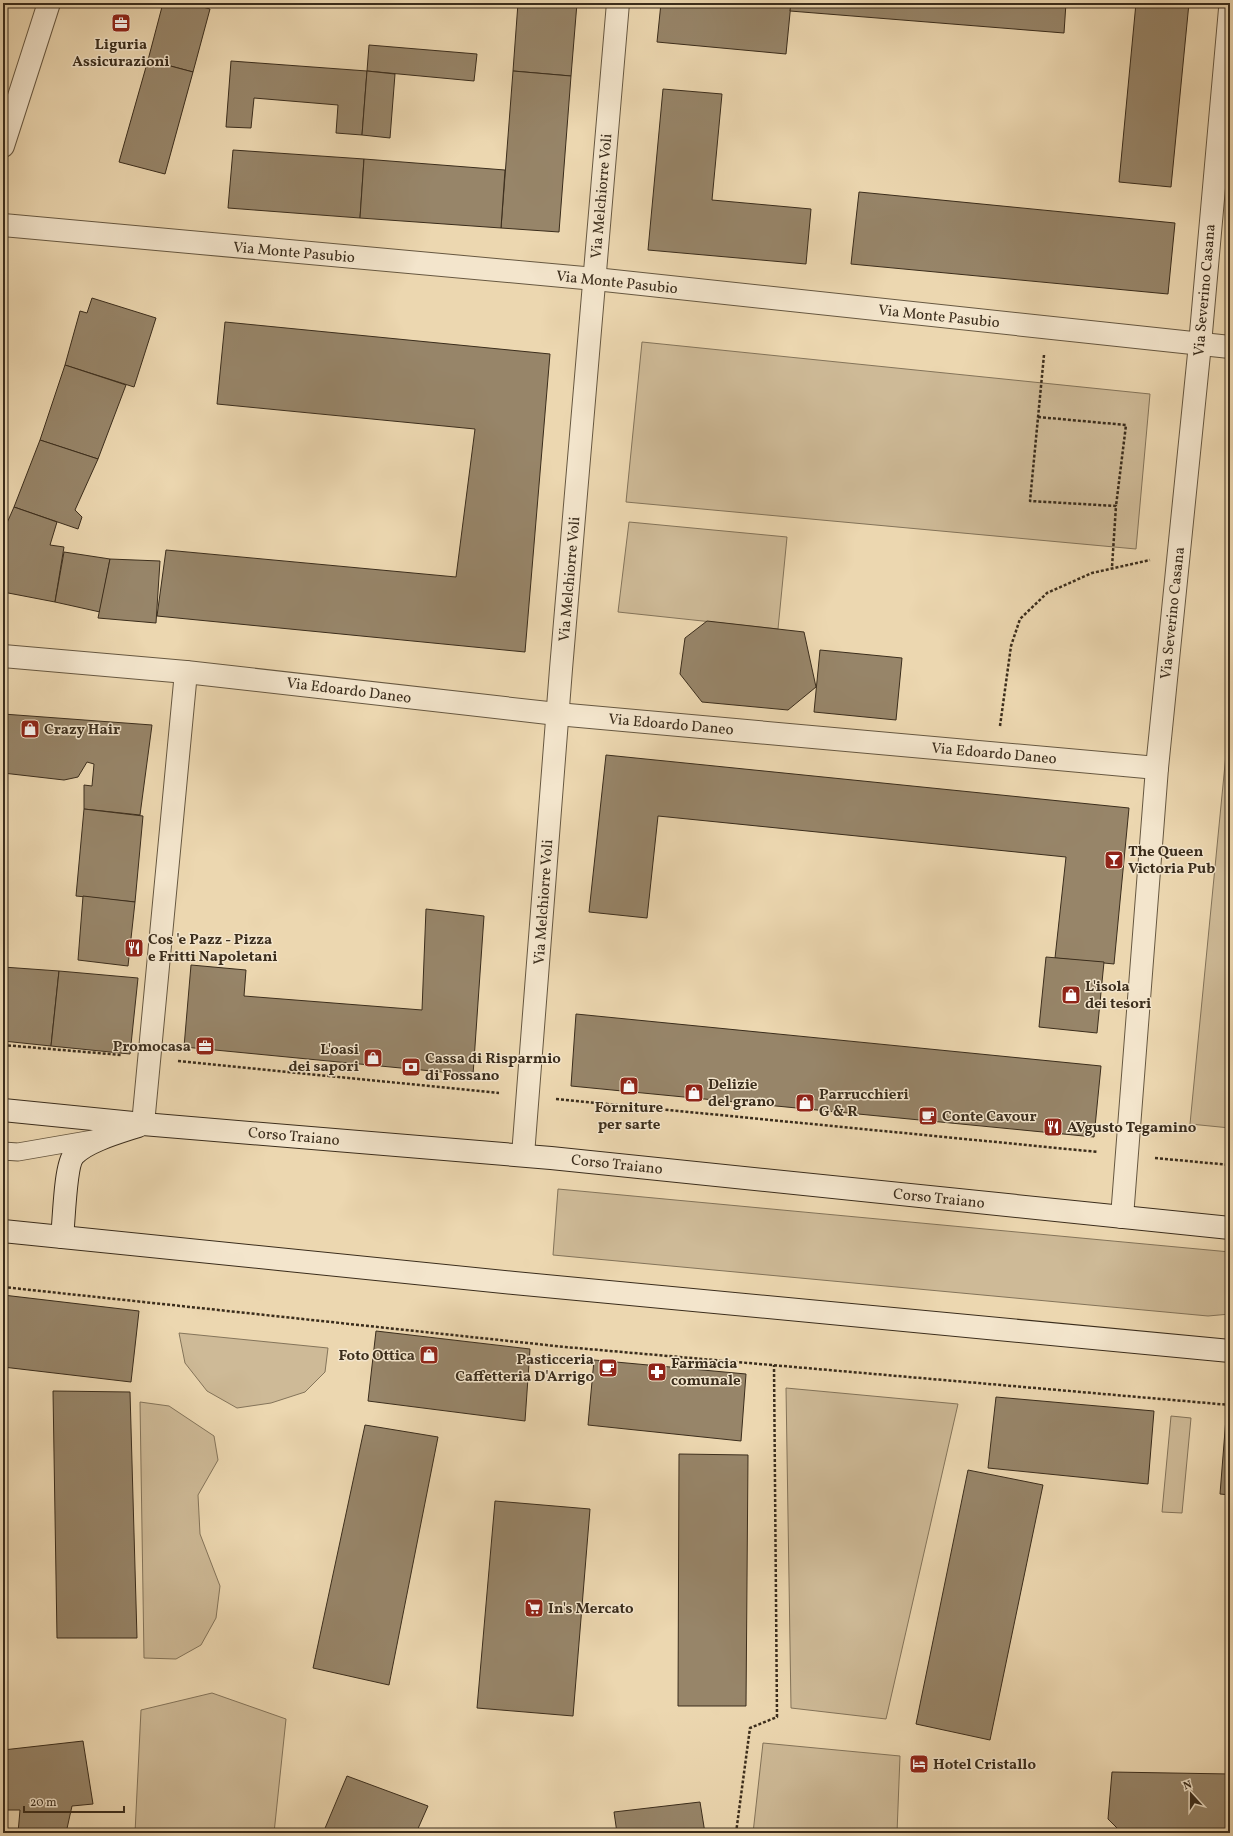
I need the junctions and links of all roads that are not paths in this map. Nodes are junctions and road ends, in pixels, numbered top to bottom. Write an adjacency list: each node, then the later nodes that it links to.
1 (49, 3): 4 (street)
2 (618, 3): 6 (street, Via Melchiorre Voli)
3 (1230, 9): 7 (street, Via Severino Casana)
4 (3, 146)
5 (3, 225): 6 (street, Via Monte Pasubio)
6 (595, 280): 7 (street, Via Monte Pasubio); 11 (street, Via Melchiorre Voli)
7 (1200, 344): 8 (street, Via Monte Pasubio); 12 (street, Via Severino Casana)
8 (1230, 347)
9 (3, 656): 10 (street, Via Edoardo Daneo)
10 (186, 672): 11 (street, Via Edoardo Daneo); 14 (street)
11 (558, 714): 12 (street, Via Edoardo Daneo); 17 (street, Via Melchiorre Voli)
12 (1157, 768): 18 (street, Via Severino Casana)
13 (3, 1110): 14 (street, Corso Traiano)
14 (143, 1124): 15 (street); 17 (street, Corso Traiano)
15 (111, 1136): 16 (lane); 21 (street)
16 (3, 1151)
17 (523, 1155): 18 (street, Corso Traiano)
18 (1122, 1217): 19 (street, Corso Traiano)
19 (1230, 1228)
20 (3, 1231): 21 (street)
21 (62, 1237): 23 (street)
22 (1230, 1344): 23 (lane)
23 (1200, 1348): 24 (street)
24 (1230, 1351)

